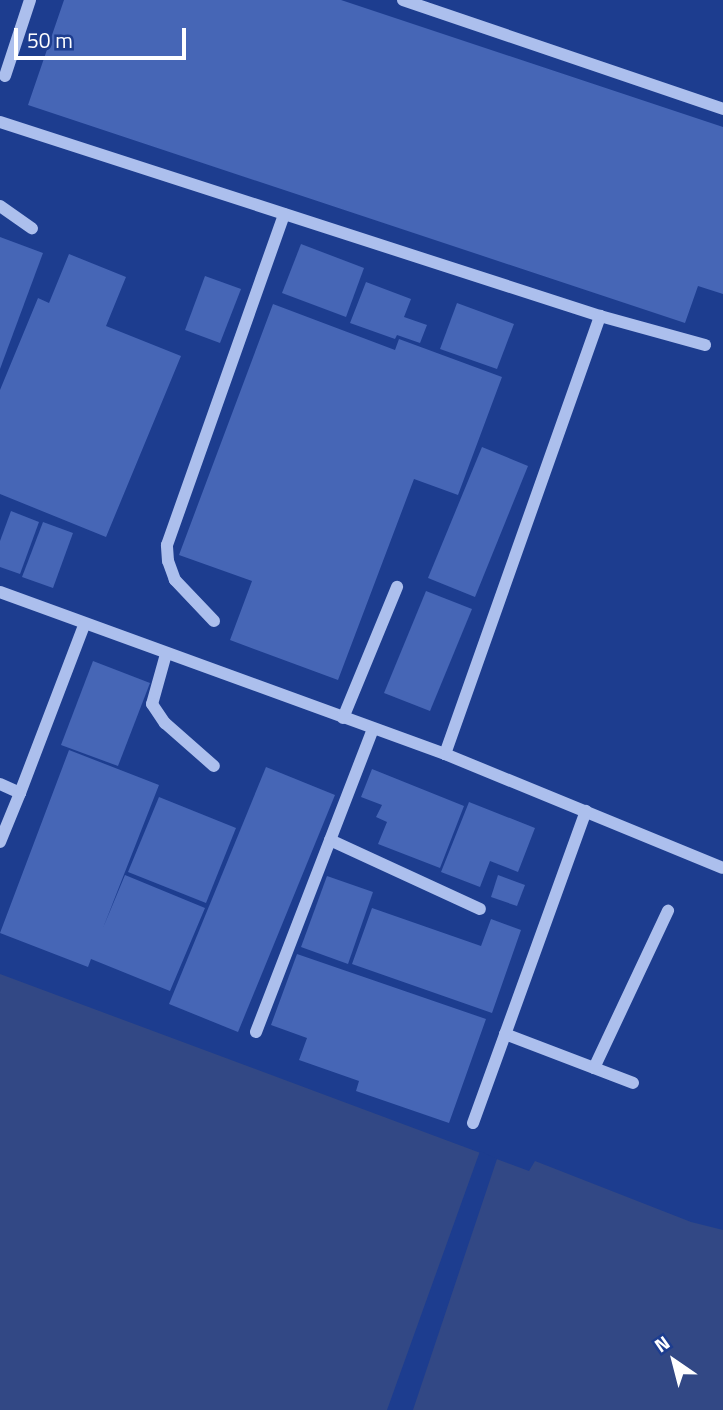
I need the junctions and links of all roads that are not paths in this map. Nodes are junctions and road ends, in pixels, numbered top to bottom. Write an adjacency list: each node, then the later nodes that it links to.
1 (30, 0): 3 (street)
2 (403, 0): 4 (street)
3 (5, 76)
4 (723, 109)
5 (0, 122): 7 (street)
6 (0, 206): 8 (street)
7 (284, 214): 9 (street); 13 (street)
8 (32, 229)
9 (600, 316): 10 (street); 18 (street)
10 (705, 345)
11 (397, 587): 16 (street)
12 (0, 592): 14 (street)
13 (214, 621)
14 (84, 625): 15 (street); 21 (street)
15 (166, 654): 16 (street); 19 (street)
16 (343, 718): 17 (street)
17 (373, 729): 18 (street); 23 (street)
18 (445, 754): 22 (street)
19 (214, 766)
20 (0, 784): 21 (street)
21 (20, 793): 24 (street)
22 (586, 811): 25 (street); 29 (street)
23 (330, 840): 26 (street); 28 (street)
24 (0, 842)
25 (723, 867)
26 (480, 909)
27 (668, 911): 30 (street)
28 (256, 1032)
29 (505, 1034): 30 (street); 32 (street)
30 (594, 1068): 31 (street)
31 (634, 1083)
32 (472, 1123)

